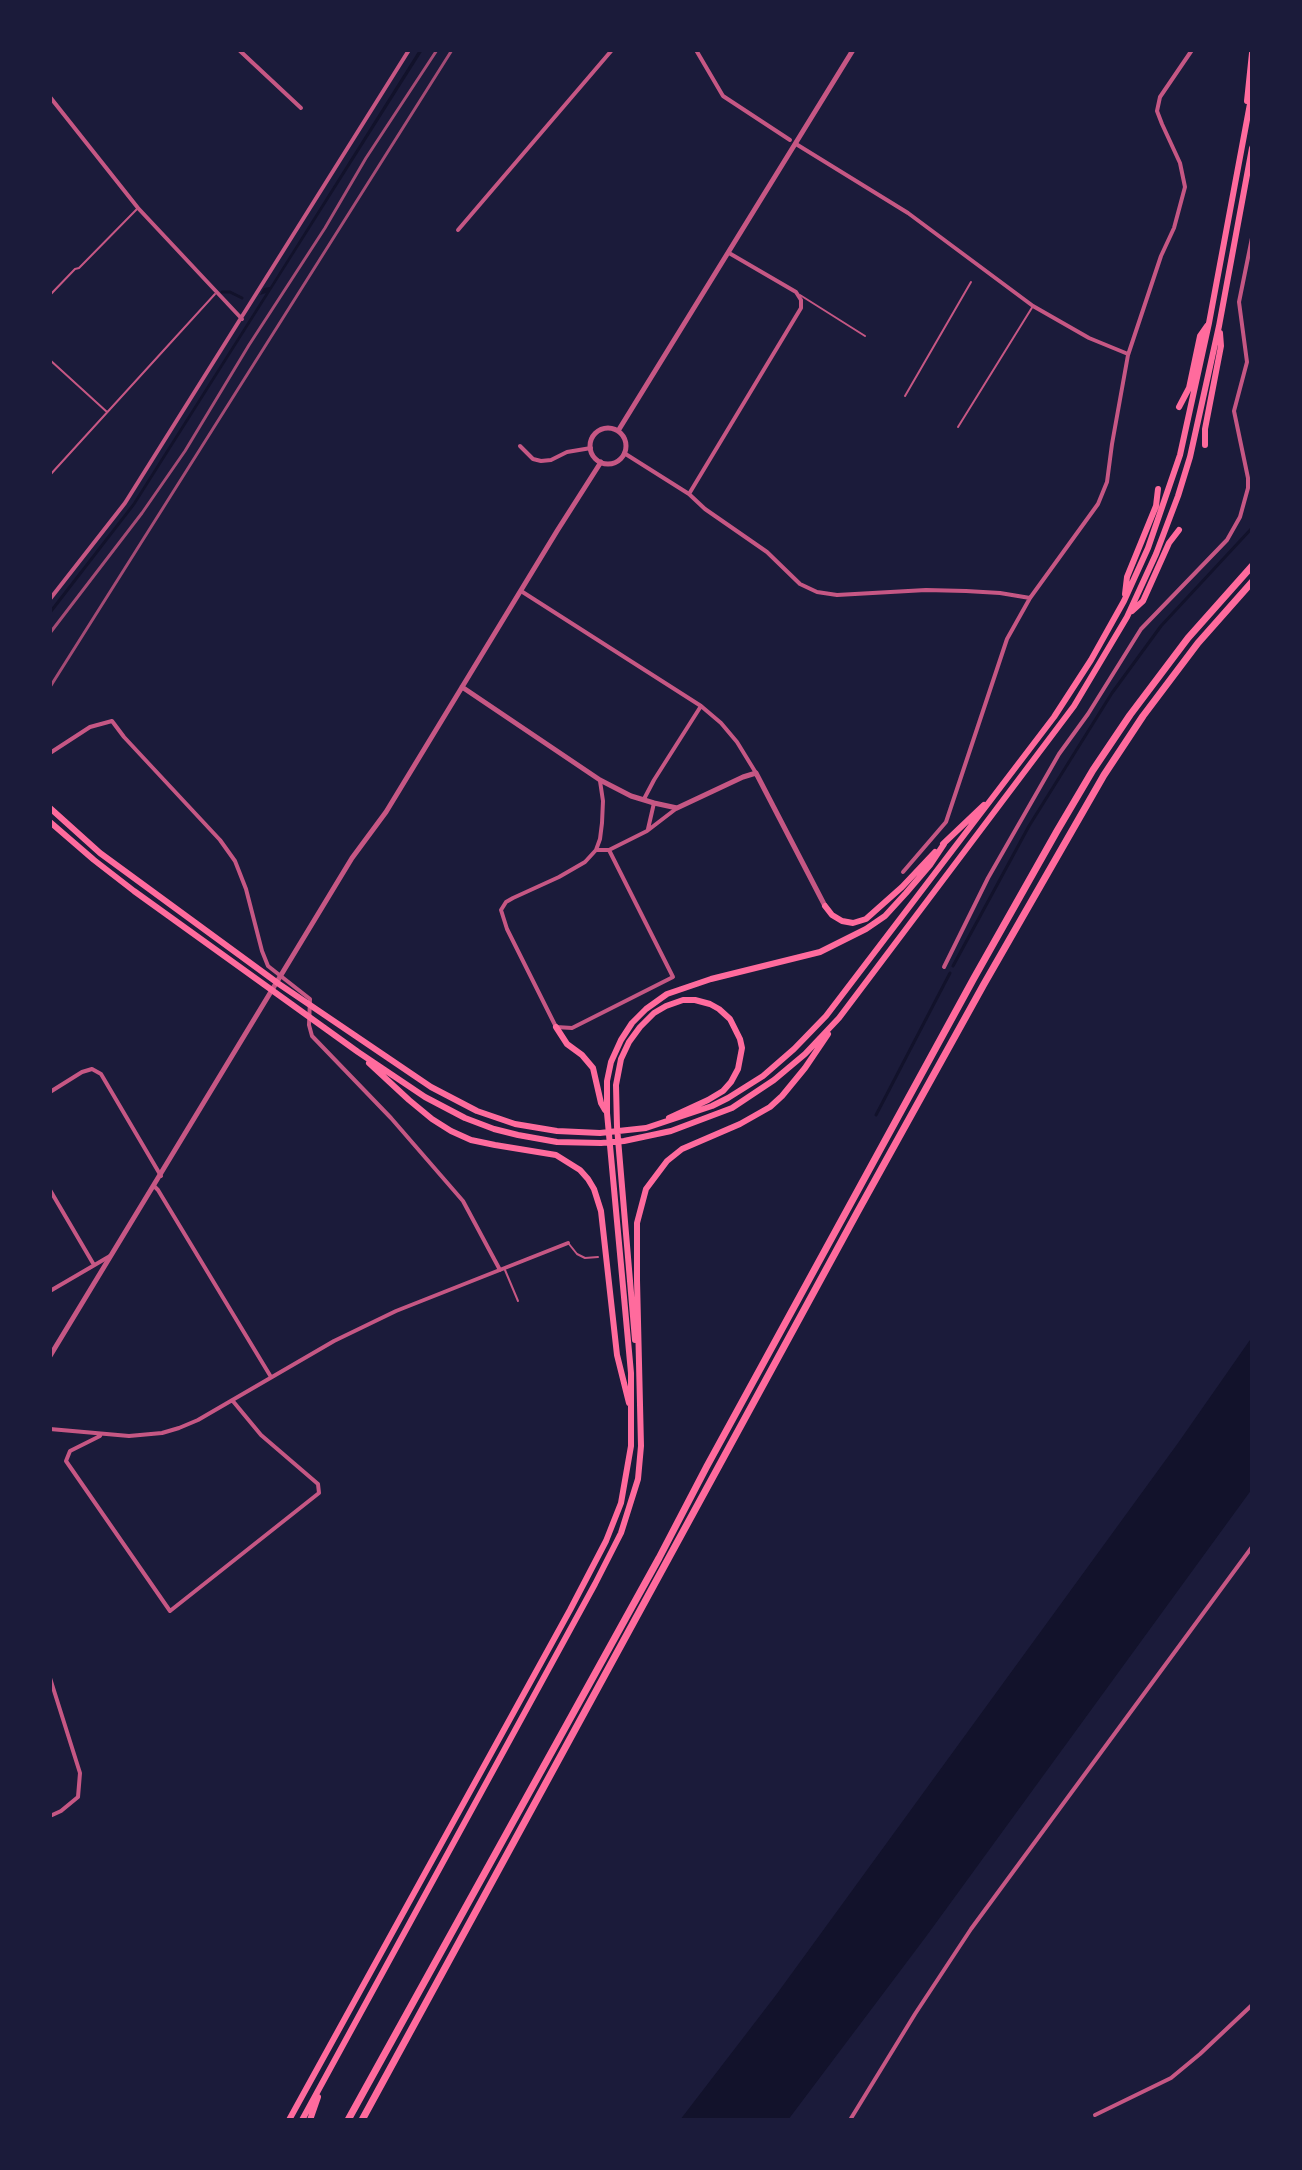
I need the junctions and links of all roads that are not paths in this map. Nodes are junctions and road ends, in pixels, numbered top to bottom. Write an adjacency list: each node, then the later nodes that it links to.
1 (239, 50): 10 (street)
2 (409, 50): 24 (street)
3 (612, 50): 16 (street)
4 (696, 50): 11 (street)
5 (853, 50): 12 (street)
6 (1192, 50): 28 (street)
7 (1252, 53): 13 (highway)
8 (1252, 93): 13 (highway)
9 (50, 97): 15 (street)
10 (301, 108)
11 (790, 140)
12 (796, 144): 18 (street); 23 (street)
13 (1242, 148): 25 (highway)
14 (1252, 148): 26 (highway)
15 (138, 208): 21 (street); 22 (lane)
16 (458, 230)
17 (1252, 238): 68 (street)
18 (729, 253): 20 (street); 34 (street)
19 (971, 282): 30 (lane)
20 (796, 292): 27 (lane); 42 (street)
21 (216, 293): 24 (street); 32 (lane)
22 (50, 295)
23 (1033, 306): 28 (street); 33 (lane)
24 (242, 319): 48 (street)
25 (1209, 323): 31 (highway); 49 (highway)
26 (1219, 326): 35 (highway); 50 (highway)
27 (865, 336)
28 (1128, 355): 47 (street)
29 (50, 360): 32 (lane)
30 (905, 396)
31 (1179, 407)
32 (108, 413): 40 (lane)
33 (958, 427)
34 (618, 431): 37 (street); 38 (street)
35 (1205, 445)
36 (520, 446): 37 (street)
37 (591, 448): 39 (street)
38 (624, 453): 39 (street); 42 (street)
39 (601, 462): 46 (street)
40 (50, 475)
41 (1158, 489): 49 (highway)
42 (689, 494): 47 (street)
43 (1179, 530): 50 (highway)
44 (1252, 566): 102 (highway)
45 (1252, 582): 103 (highway)
46 (520, 591): 51 (street); 52 (street)
47 (1030, 598): 66 (street)
48 (50, 599)
49 (1124, 601): 56 (highway)
50 (1127, 617): 70 (highway)
51 (462, 687): 55 (street); 69 (street)
52 (701, 706): 54 (street); 57 (street)
53 (50, 753): 69 (street)
54 (756, 773): 60 (street); 67 (street)
55 (600, 780): 57 (street); 64 (street)
56 (997, 793): 63 (highway); 75 (highway)
57 (644, 800): 58 (street)
58 (654, 803): 60 (street); 62 (street)
59 (50, 808): 75 (highway)
60 (677, 808): 62 (street)
61 (50, 822): 72 (highway)
62 (647, 831): 65 (street)
63 (944, 844): 67 (highway); 74 (highway)
64 (596, 850): 65 (street); 71 (street)
65 (609, 850): 71 (street)
66 (903, 872)
67 (825, 906)
68 (944, 967)
69 (280, 977): 76 (street); 83 (street)
70 (839, 1018): 72 (highway); 87 (highway)
71 (556, 1027): 74 (highway)
72 (358, 1052): 90 (highway)
73 (50, 1092): 76 (street)
74 (607, 1113): 90 (highway)
75 (646, 1128): 87 (highway)
76 (161, 1176): 77 (street)
77 (154, 1186): 80 (street); 88 (street)
78 (50, 1190): 82 (street)
79 (568, 1243): 81 (lane); 83 (street)
80 (112, 1256): 82 (street); 86 (street)
81 (598, 1257)
82 (94, 1265): 84 (street)
83 (502, 1270): 85 (lane); 88 (street)
84 (50, 1291)
85 (518, 1301)
86 (50, 1356)
87 (639, 1367): 97 (highway)
88 (271, 1377): 89 (street)
89 (232, 1400): 92 (street); 92 (street)
90 (631, 1415): 99 (highway)
91 (50, 1429): 92 (street)
92 (102, 1434)
93 (1252, 1547): 104 (street)
94 (50, 1678): 95 (street)
95 (50, 1816)
96 (1252, 2005): 98 (street)
97 (325, 2077): 100 (highway); 101 (highway)
98 (1095, 2115)
99 (289, 2120)
100 (302, 2120)
101 (310, 2120)
102 (348, 2120)
103 (362, 2120)
104 (850, 2120)

